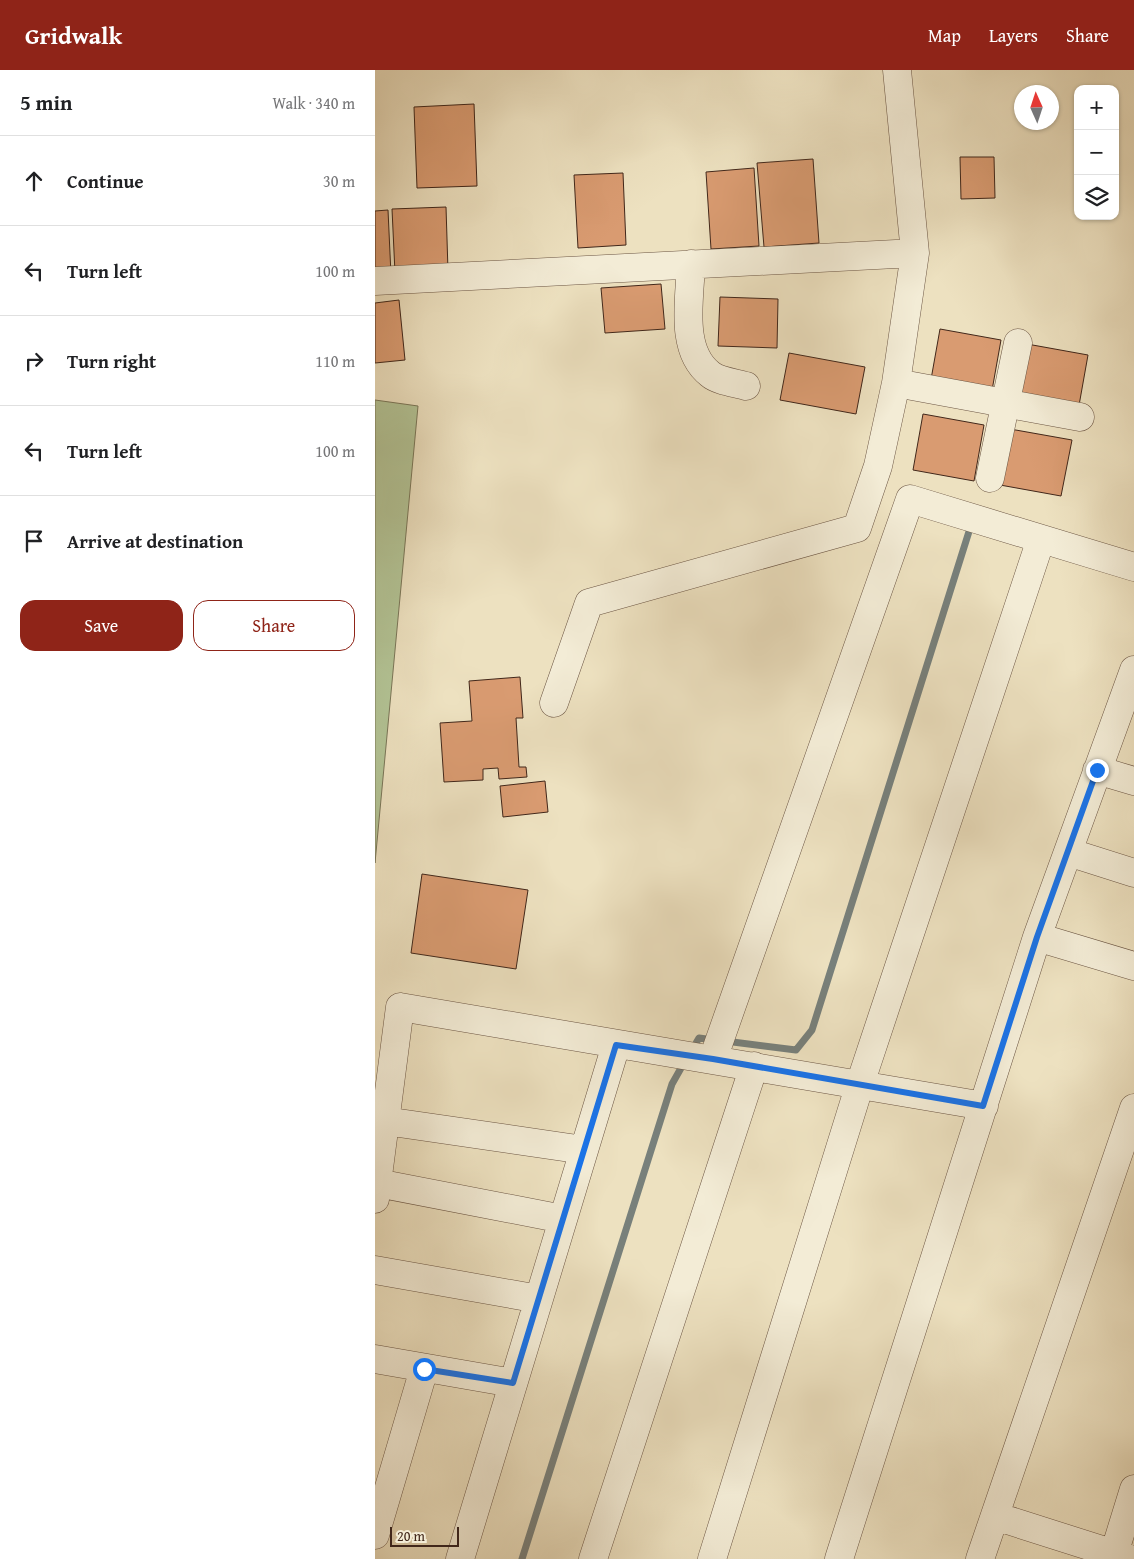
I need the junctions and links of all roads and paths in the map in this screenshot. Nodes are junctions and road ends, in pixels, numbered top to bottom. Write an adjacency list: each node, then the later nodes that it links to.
1 (897, 70): 2 (street)
2 (915, 253): 3 (street); 6 (street)
3 (691, 264): 4 (street); 7 (street)
4 (375, 281)
5 (1018, 344): 8 (street)
6 (896, 383): 8 (street); 14 (street)
7 (746, 386)
8 (1005, 403): 9 (street); 10 (street)
9 (1080, 417)
10 (990, 478)
11 (1041, 539): 12 (street); 22 (street); 24 (street)
12 (1134, 567)
13 (1132, 680): 15 (street)
14 (554, 703)
15 (1097, 770): 16 (street); 17 (street)
16 (1134, 782)
17 (1068, 852): 18 (street); 19 (street)
18 (1134, 873)
19 (1037, 937): 20 (street); 25 (street)
20 (1134, 966)
21 (616, 1045): 22 (street); 27 (street); 28 (street)
22 (713, 1059): 23 (street)
23 (754, 1066): 24 (street); 41 (street)
24 (861, 1084): 25 (street); 42 (street)
25 (983, 1106): 43 (street)
26 (1134, 1108): 37 (street)
27 (385, 1121): 28 (street); 29 (street)
28 (584, 1150): 30 (street)
29 (376, 1191): 30 (street)
30 (563, 1219): 32 (street)
31 (375, 1270): 32 (street)
32 (539, 1298): 35 (street)
33 (375, 1359): 34 (street)
34 (424, 1369): 35 (street); 38 (street)
35 (513, 1383): 40 (street)
36 (1134, 1489): 39 (street)
37 (995, 1516): 39 (street); 44 (street)
38 (375, 1535)
39 (1122, 1556)
40 (459, 1559)
41 (593, 1559)
42 (712, 1559)
43 (839, 1559)
44 (980, 1559)

